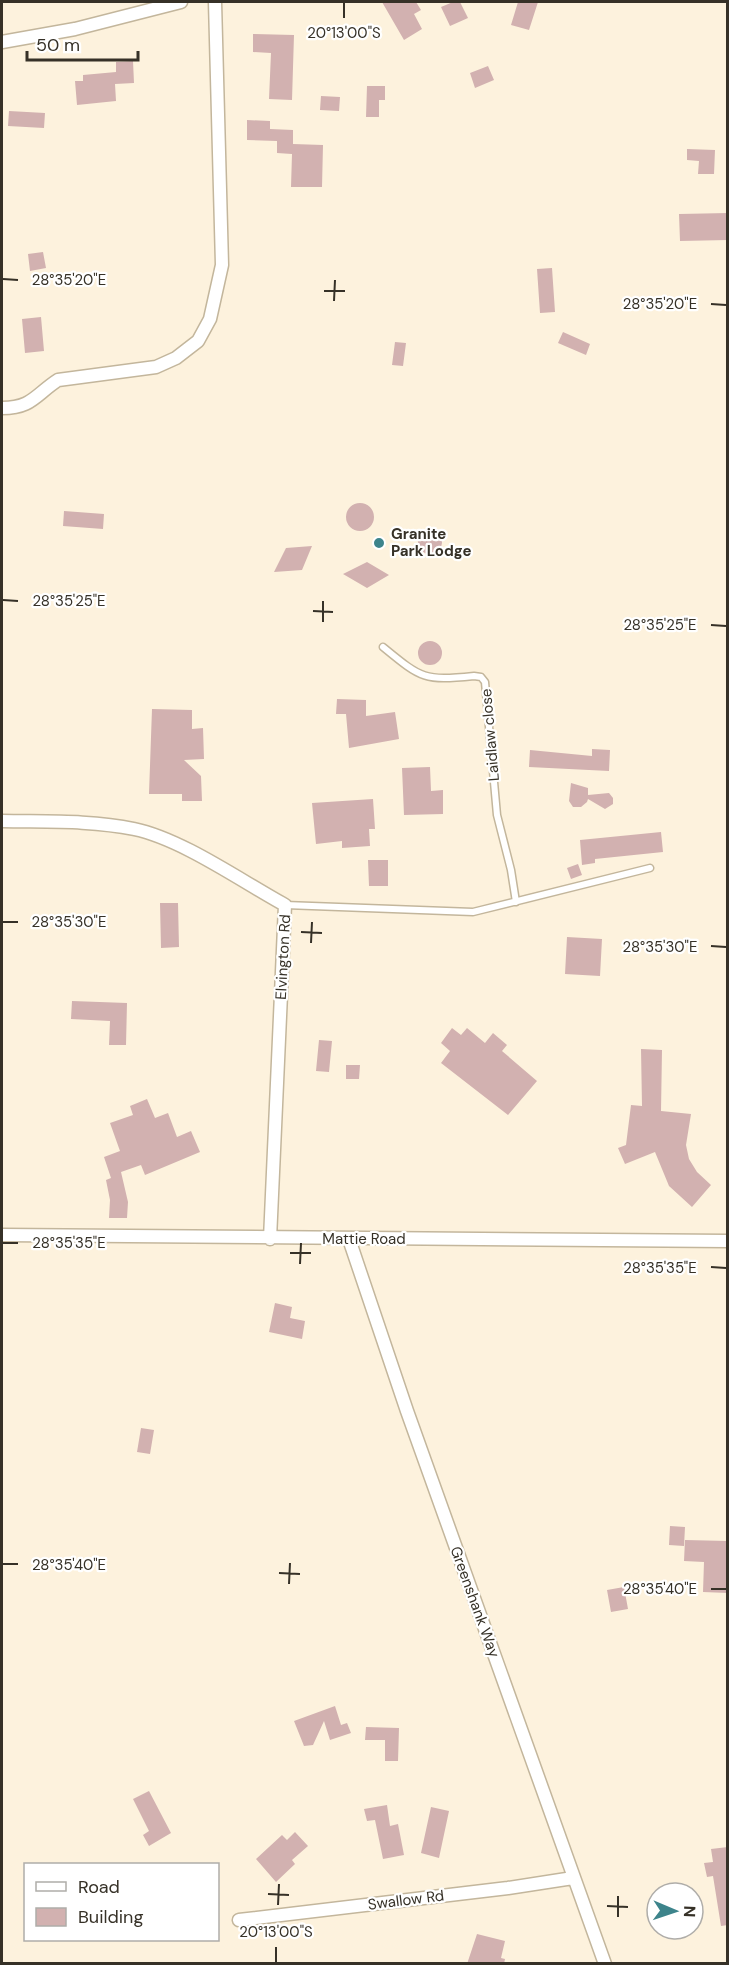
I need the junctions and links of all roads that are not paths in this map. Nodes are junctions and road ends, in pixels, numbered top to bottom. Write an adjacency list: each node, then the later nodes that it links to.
1 (181, 2): 3 (street)
2 (215, 2): 4 (street)
3 (2, 42)
4 (2, 408)
5 (383, 647): 8 (lane, Laidlaw close)
6 (2, 821): 9 (street, Elvington Rd)
7 (650, 868): 8 (lane)
8 (516, 902): 9 (lane)
9 (285, 905): 11 (street, Elvington Rd)
10 (2, 1236): 11 (street, Mattie Road)
11 (270, 1239): 12 (street, Mattie Road)
12 (350, 1239): 13 (street, Mattie Road); 14 (street, Greenshank Way)
13 (728, 1241)
14 (573, 1878): 15 (street, Swallow Rd); 16 (street, Greenshank Way)
15 (239, 1920)
16 (605, 1964)

